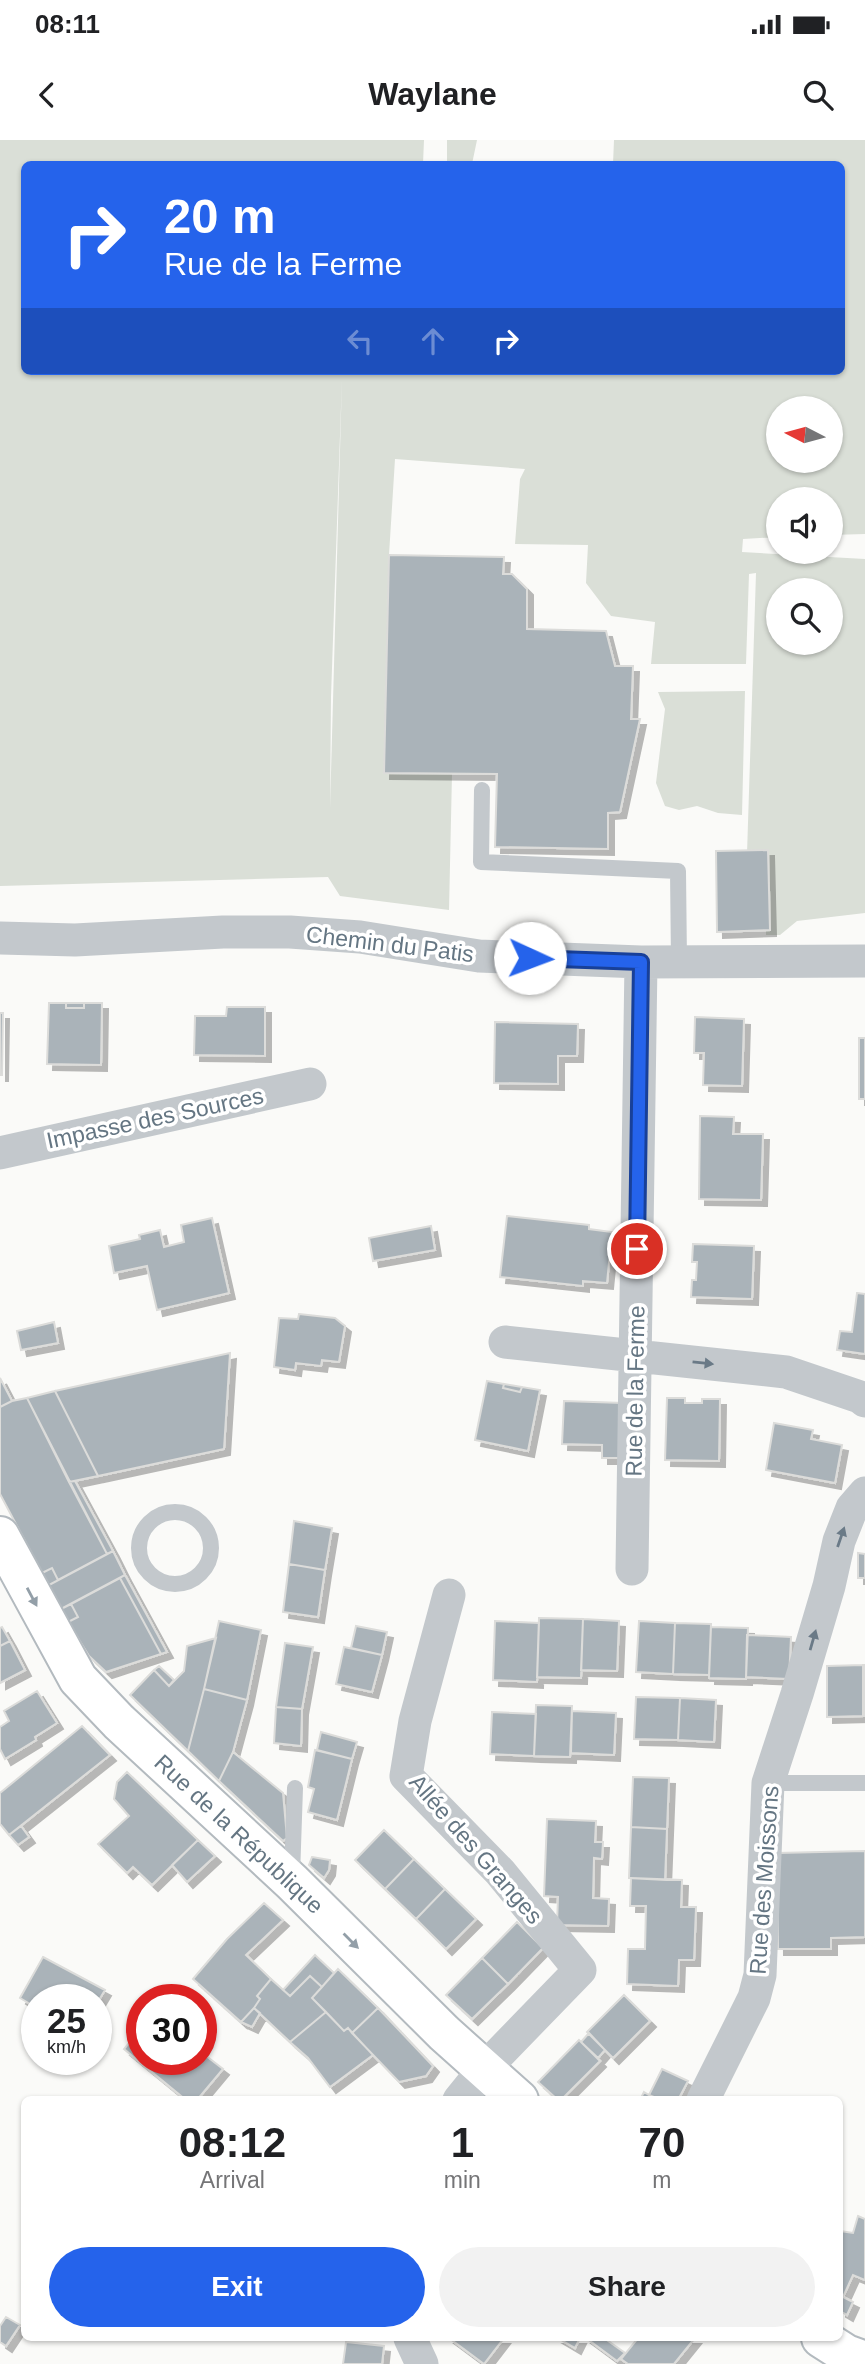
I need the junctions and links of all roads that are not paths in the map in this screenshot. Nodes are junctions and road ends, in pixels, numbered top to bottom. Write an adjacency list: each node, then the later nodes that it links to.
1 (482, 790): 5 (lane)
2 (0, 938): 4 (street, Chemin du Patis)
3 (865, 961): 5 (street, Chemin du Patis)
4 (641, 962): 5 (street, Chemin du Patis); 9 (street, Rue de la Ferme)
5 (680, 962)
6 (310, 1084): 7 (street, Impasse des Sources)
7 (0, 1153)
8 (505, 1342): 9 (street)
9 (635, 1356): 10 (street, one-way to 10); 14 (street, Rue de la Ferme)
10 (865, 1401)
11 (865, 1493): 16 (street, Rue des Moissons, one-way to 11)
12 (0, 1536): 19 (street, Rue de la République, one-way to 19)
13 (211, 1543): 13 (lane)
14 (632, 1569)
15 (449, 1595): 20 (street, Allée des Granges)
16 (768, 1783): 17 (lane); 23 (street, Rue des Moissons)
17 (865, 1783)
18 (295, 1788): 19 (lane)
19 (292, 1882): 20 (street, Rue de la République, one-way to 20)
20 (484, 2069): 21 (street); 22 (street, Rue de la République)
21 (462, 2096)
22 (514, 2096)
23 (705, 2096)
24 (411, 2341): 27 (street)
25 (826, 2341): 26 (street)
26 (865, 2361)
27 (422, 2364)

